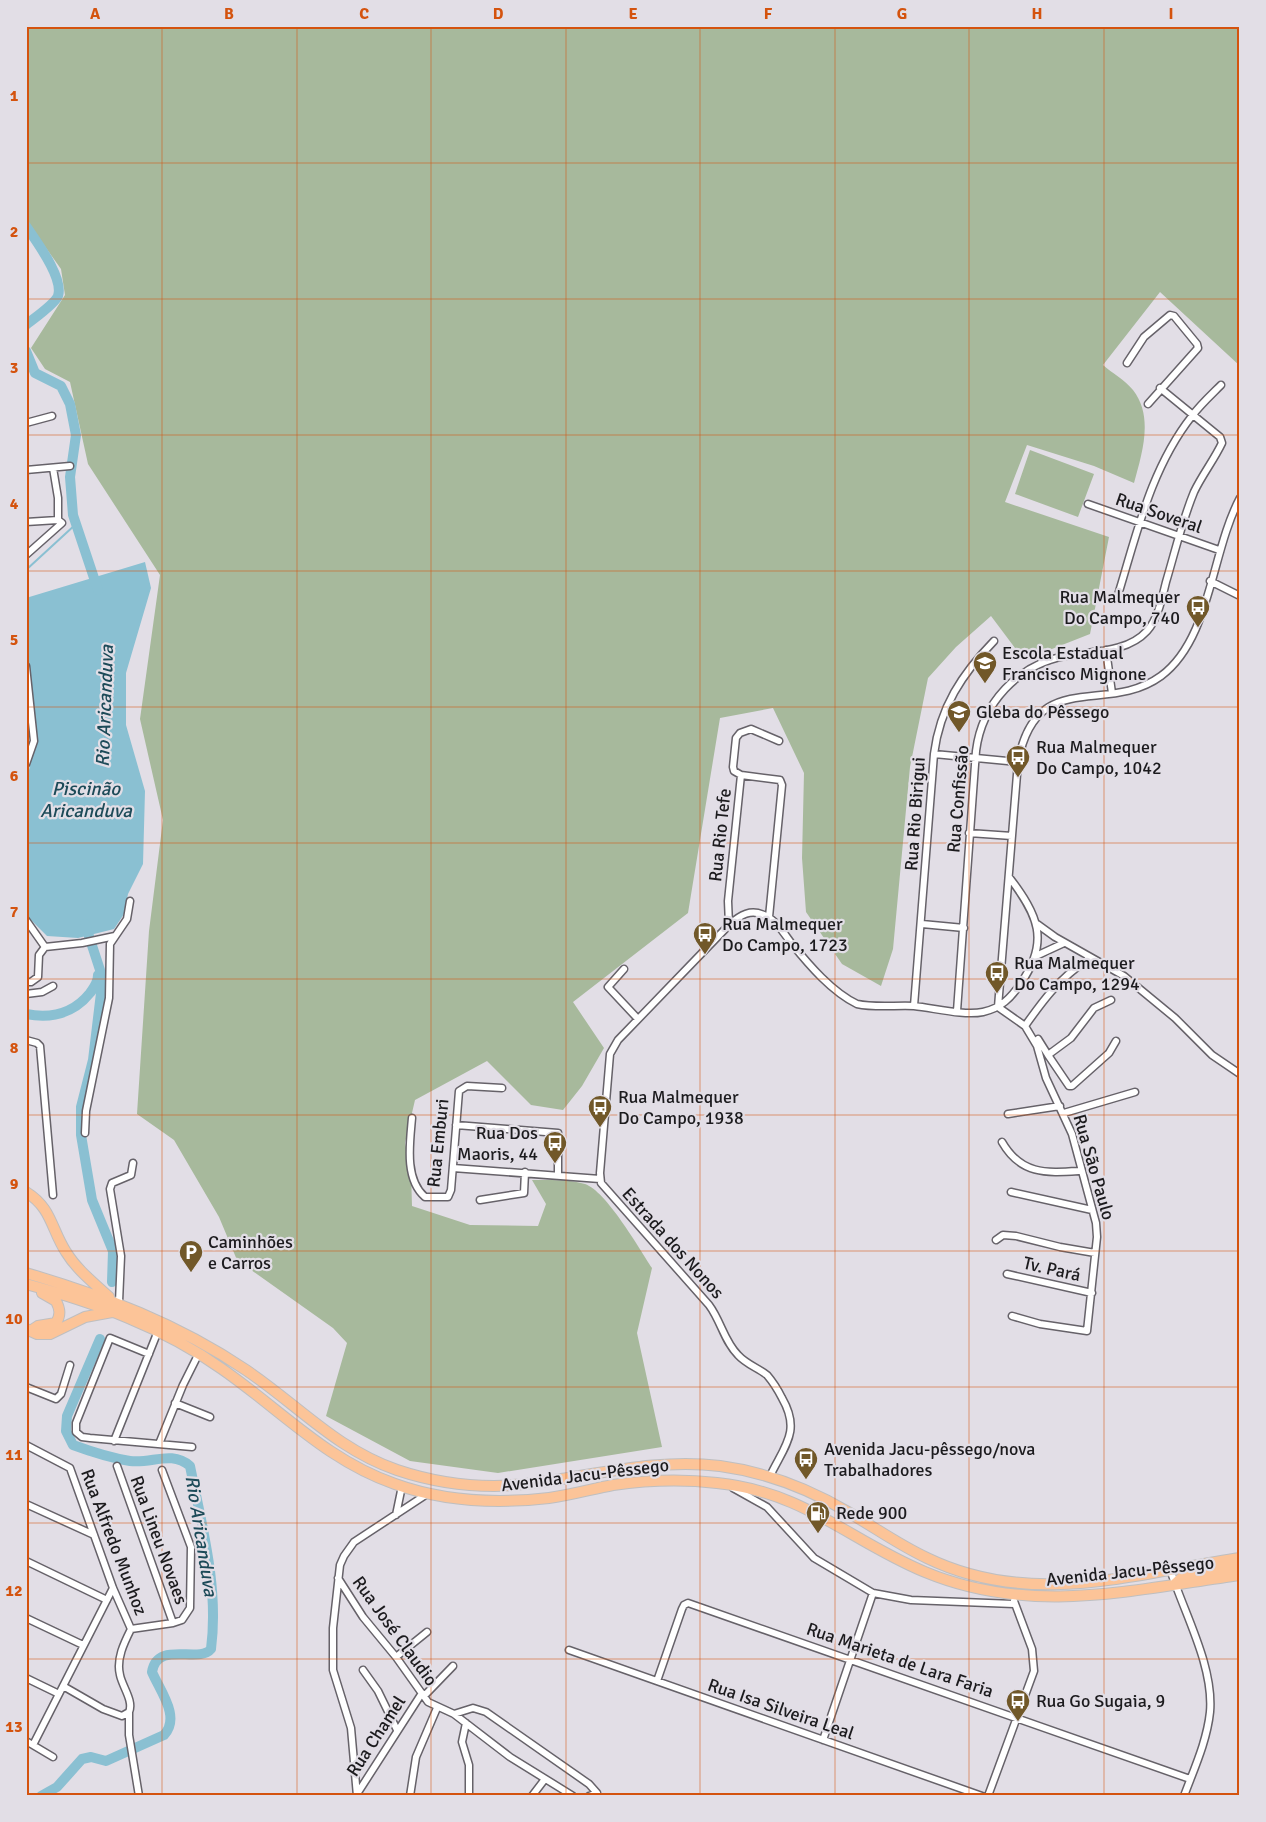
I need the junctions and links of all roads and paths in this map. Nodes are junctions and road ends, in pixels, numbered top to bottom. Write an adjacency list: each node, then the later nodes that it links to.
1 (1127, 363): 3 (street)
2 (1220, 385): 5 (street)
3 (1160, 388): 4 (street); 5 (street)
4 (1148, 404)
5 (1192, 415): 16 (street); 18 (street, Rua Confissão)
6 (52, 416): 7 (street)
7 (26, 422)
8 (70, 466): 9 (street)
9 (53, 468): 10 (street); 14 (street)
10 (26, 470)
11 (1240, 498): 19 (street)
12 (1088, 504): 16 (street, Rua Soveral)
13 (41, 520): 14 (street); 15 (street); 17 (street)
14 (58, 520): 17 (street)
15 (26, 522)
16 (1140, 522): 18 (street, Rua Soveral); 22 (street)
17 (47, 536): 20 (street)
18 (1179, 536): 19 (street, Rua Soveral); 25 (street, Rua Confissão)
19 (1219, 550): 21 (street)
20 (26, 555)
21 (1210, 582): 23 (street); 27 (street)
22 (1118, 596)
23 (1240, 596)
24 (994, 641): 29 (street, Rua Rio Birigui)
25 (1106, 650): 27 (street); 30 (street, Rua Confissão)
26 (26, 666): 32 (street)
27 (1112, 693): 31 (street)
28 (779, 741): 33 (street)
29 (934, 754): 30 (street); 41 (street, Rua Rio Birigui)
30 (975, 759): 31 (street); 34 (street, Rua Confissão)
31 (1018, 762): 35 (street)
32 (26, 764)
33 (741, 775): 38 (street, Rua Rio Tefe); 42 (street, Rua Rio Tefe)
34 (970, 833): 35 (street); 43 (street, Rua Confissão)
35 (1012, 836): 36 (street)
36 (1009, 877): 40 (street); 52 (street)
37 (130, 901): 44 (street)
38 (769, 917): 42 (street); 56 (street)
39 (26, 920): 46 (street)
40 (1036, 923): 45 (street); 47 (street)
41 (922, 924): 43 (street); 56 (street, Rua Rio Birigui)
42 (729, 926): 59 (street)
43 (964, 928): 58 (street, Rua Confissão)
44 (115, 936): 46 (street); 73 (street)
45 (1064, 943): 47 (street); 65 (street)
46 (45, 947): 50 (street)
47 (1036, 956): 54 (street)
48 (1087, 960): 60 (street)
49 (624, 969): 59 (street)
50 (26, 982)
51 (53, 986): 53 (street)
52 (1000, 993): 54 (street); 57 (street)
53 (26, 994)
54 (1010, 999): 57 (street)
55 (1111, 1000): 64 (street)
56 (914, 1006): 58 (street)
57 (998, 1006): 58 (street); 60 (street, Rua São Paulo)
58 (957, 1011)
59 (638, 1019): 80 (street)
60 (1025, 1026): 61 (street, Rua São Paulo)
61 (1033, 1037): 64 (street); 68 (street, Rua São Paulo)
62 (26, 1040): 83 (street)
63 (1116, 1041): 64 (street)
64 (1048, 1054)
65 (1240, 1074)
66 (502, 1088): 72 (street, Rua Emburi)
67 (1135, 1092): 69 (street)
68 (1060, 1106): 69 (street, Rua São Paulo); 70 (street)
69 (1064, 1113): 77 (street, Rua São Paulo)
70 (1008, 1114)
71 (412, 1118): 76 (street, Rua Emburi)
72 (456, 1125): 76 (street, Rua Emburi); 79 (street)
73 (85, 1133)
74 (1002, 1142): 77 (street)
75 (133, 1162): 92 (street)
76 (453, 1168): 78 (street)
77 (1080, 1171): 85 (street, Rua São Paulo)
78 (525, 1172): 79 (street); 84 (street)
79 (558, 1174): 80 (street)
80 (600, 1179): 108 (street, Estrada dos Nonos)
81 (26, 1192): 92 (highway)
82 (1011, 1192): 85 (street)
83 (53, 1195)
84 (480, 1200)
85 (1092, 1210): 87 (street, Rua São Paulo)
86 (996, 1240): 87 (street)
87 (1095, 1253): 91 (street, Rua São Paulo)
88 (26, 1273): 92 (highway, Avenida Jacu-Pêssego)
89 (1007, 1274): 91 (street, Tv. Pará)
90 (29, 1284): 92 (highway, Avenida Jacu-Pêssego); 94 (highway)
91 (1092, 1293): 93 (street, Rua São Paulo)
92 (114, 1304): 94 (highway); 95 (highway, Avenida Jacu-Pêssego); 108 (highway, Avenida Jacu-Pêssego)
93 (1012, 1316)
94 (29, 1330)
95 (158, 1331): 96 (highway, Avenida Jacu-Pêssego); 97 (street)
96 (199, 1353): 100 (street); 110 (highway, Avenida Jacu-Pêssego)
97 (149, 1354): 102 (street); 102 (street)
98 (70, 1365): 99 (street)
99 (26, 1387)
100 (175, 1403): 101 (street); 104 (street)
101 (210, 1417)
102 (114, 1440): 104 (street)
103 (26, 1444): 114 (street, Rua Alfredo Munhoz)
104 (159, 1444): 105 (street)
105 (192, 1448)
106 (117, 1466): 129 (street, Rua Lineu Novaes)
107 (162, 1470): 129 (street)
108 (770, 1476): 119 (highway, Avenida Jacu-Pêssego)
109 (719, 1483): 111 (highway, Avenida Jacu-Pêssego); 124 (street); 127 (highway, Avenida Jacu-Pêssego)
110 (402, 1486): 111 (highway, Avenida Jacu-Pêssego); 113 (street)
111 (427, 1494): 113 (street)
112 (26, 1504): 114 (street)
113 (396, 1514): 121 (street)
114 (94, 1535): 123 (street, Rua Alfredo Munhoz)
115 (1240, 1558): 118 (highway, Avenida Jacu-Pêssego)
116 (26, 1561): 126 (street)
117 (1240, 1565): 122 (highway)
118 (1170, 1569): 119 (highway, Avenida Jacu-Pêssego); 122 (street)
119 (1154, 1572): 125 (highway)
120 (1240, 1575): 122 (highway, Avenida Jacu-Pêssego)
121 (338, 1578): 134 (street, Rua José Claudio); 156 (street)
122 (1175, 1584): 125 (highway, Avenida Jacu-Pêssego); 154 (street)
123 (113, 1588): 126 (street); 130 (street, Rua Alfredo Munhoz)
124 (872, 1593): 127 (street); 135 (street)
125 (1105, 1594): 127 (highway, Avenida Jacu-Pêssego)
126 (107, 1600): 132 (street)
127 (1013, 1600): 146 (street)
128 (26, 1618): 132 (street)
129 (173, 1623): 130 (street)
130 (131, 1629): 144 (street)
131 (427, 1632): 134 (street)
132 (83, 1645): 140 (street)
133 (569, 1650): 139 (street, Rua Isa Silveira Leal)
134 (396, 1657): 142 (street, Rua José Claudio)
135 (851, 1659): 139 (street, Rua Marieta de Lara Faria); 146 (street, Rua Marieta de Lara Faria); 149 (street)
136 (453, 1666): 142 (street, Rua Chamel)
137 (362, 1670): 148 (street)
138 (26, 1678): 141 (street)
139 (657, 1681): 149 (street, Rua Isa Silveira Leal)
140 (63, 1686): 141 (street); 144 (street)
141 (59, 1694): 151 (street)
142 (423, 1695): 143 (street, Rua José Claudio); 148 (street, Rua Chamel)
143 (437, 1708): 145 (street, Rua José Claudio); 158 (street)
144 (128, 1712): 157 (street)
145 (454, 1714): 147 (street, Rua José Claudio); 155 (street)
146 (1017, 1717): 154 (street, Rua Marieta de Lara Faria); 164 (street)
147 (466, 1723): 153 (street, Rua José Claudio); 159 (street)
148 (398, 1730): 156 (street, Rua Chamel)
149 (823, 1740): 163 (street, Rua Isa Silveira Leal)
150 (26, 1741): 151 (street)
151 (33, 1745): 152 (street)
152 (53, 1757)
153 (545, 1779): 160 (street); 161 (street, Rua José Claudio)
154 (1190, 1779): 165 (street)
155 (598, 1794): 162 (street)
156 (357, 1795)
157 (138, 1796)
158 (410, 1796)
159 (469, 1796)
160 (532, 1796)
161 (573, 1796)
162 (588, 1796)
163 (982, 1796)
164 (988, 1796)
165 (1184, 1796)

